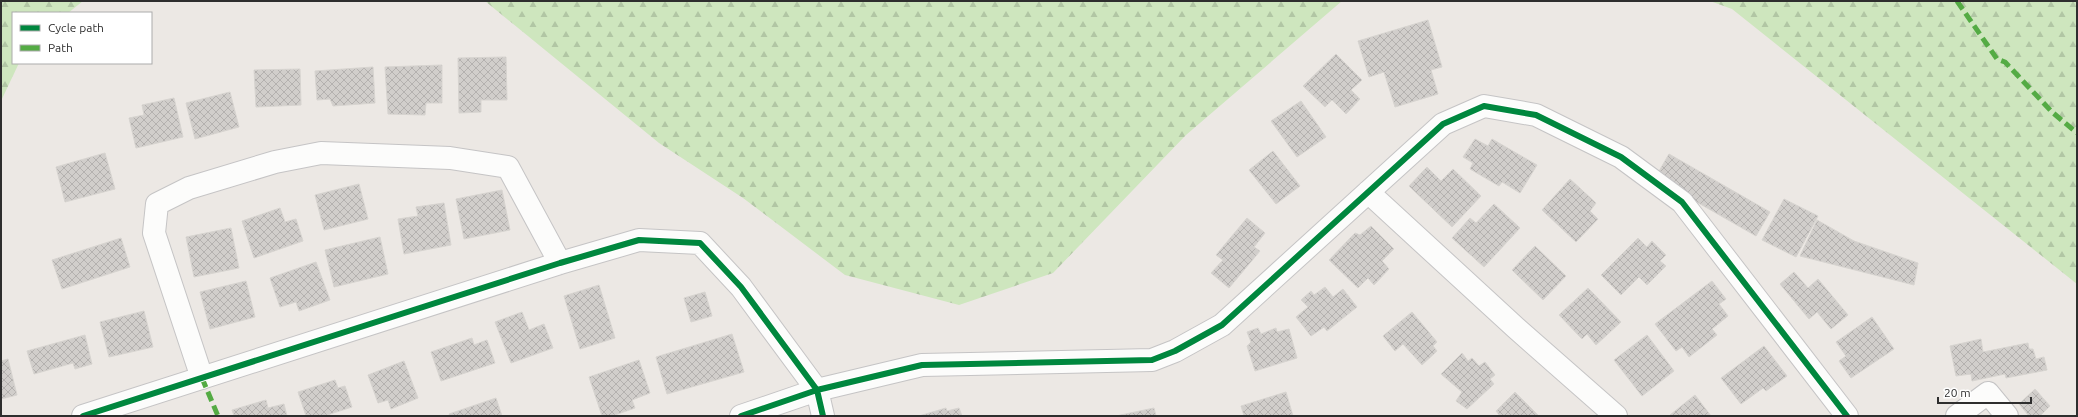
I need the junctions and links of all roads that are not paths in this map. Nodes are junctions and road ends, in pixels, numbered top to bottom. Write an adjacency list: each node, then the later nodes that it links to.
1 (1368, 192): 4 (street); 8 (street); 9 (street)
2 (560, 263): 3 (street); 3 (street); 4 (street)
3 (202, 378): 5 (street)
4 (817, 390): 6 (street); 7 (street)
5 (83, 416)
6 (741, 416)
7 (823, 416)
8 (1616, 416)
9 (1847, 416)
10 (1957, 416): 11 (street)
11 (2007, 416)

